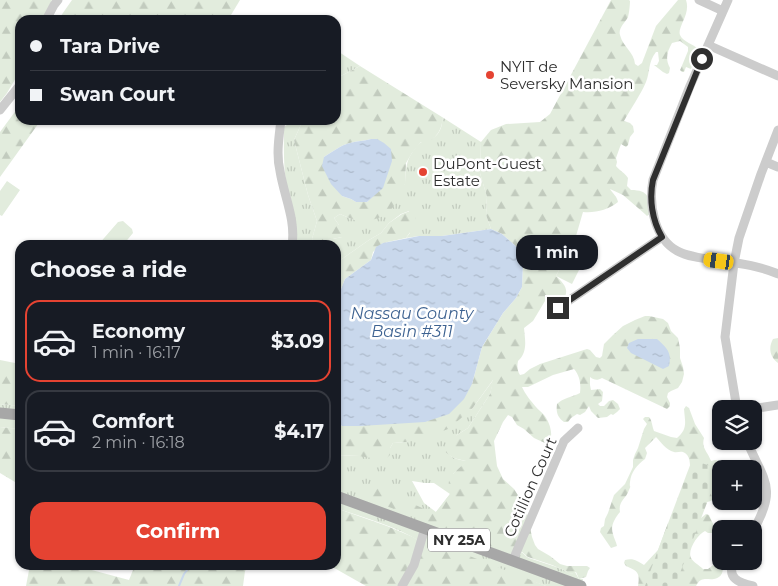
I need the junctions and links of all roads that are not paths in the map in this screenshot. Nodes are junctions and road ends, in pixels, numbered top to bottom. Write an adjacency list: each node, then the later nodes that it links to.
1 (58, 0): 5 (street)
2 (699, 0): 4 (street)
3 (728, 0): 4 (street)
4 (723, 11): 6 (street)
5 (49, 15)
6 (708, 45): 7 (street); 14 (street)
7 (778, 76)
8 (15, 91): 9 (street)
9 (0, 110)
10 (280, 125): 15 (street)
11 (778, 130): 12 (street)
12 (766, 162): 13 (street); 16 (street)
13 (778, 167)
14 (662, 237): 16 (street); 18 (street)
15 (293, 240)
16 (734, 263): 17 (street); 19 (street)
17 (778, 274)
18 (558, 308)
19 (736, 400)
20 (778, 405): 21 (street)
21 (762, 407)
22 (0, 413): 23 (main road)
23 (15, 414)
24 (578, 428): 29 (street, Cotillion Court)
25 (752, 450): 27 (street)
26 (341, 498): 28 (main road, NY 25A)
27 (759, 520)
28 (425, 528): 29 (main road, NY 25A); 31 (street)
29 (513, 560): 32 (main road, NY 25A)
30 (731, 570): 33 (street)
31 (402, 586)
32 (581, 586)
33 (753, 586)

